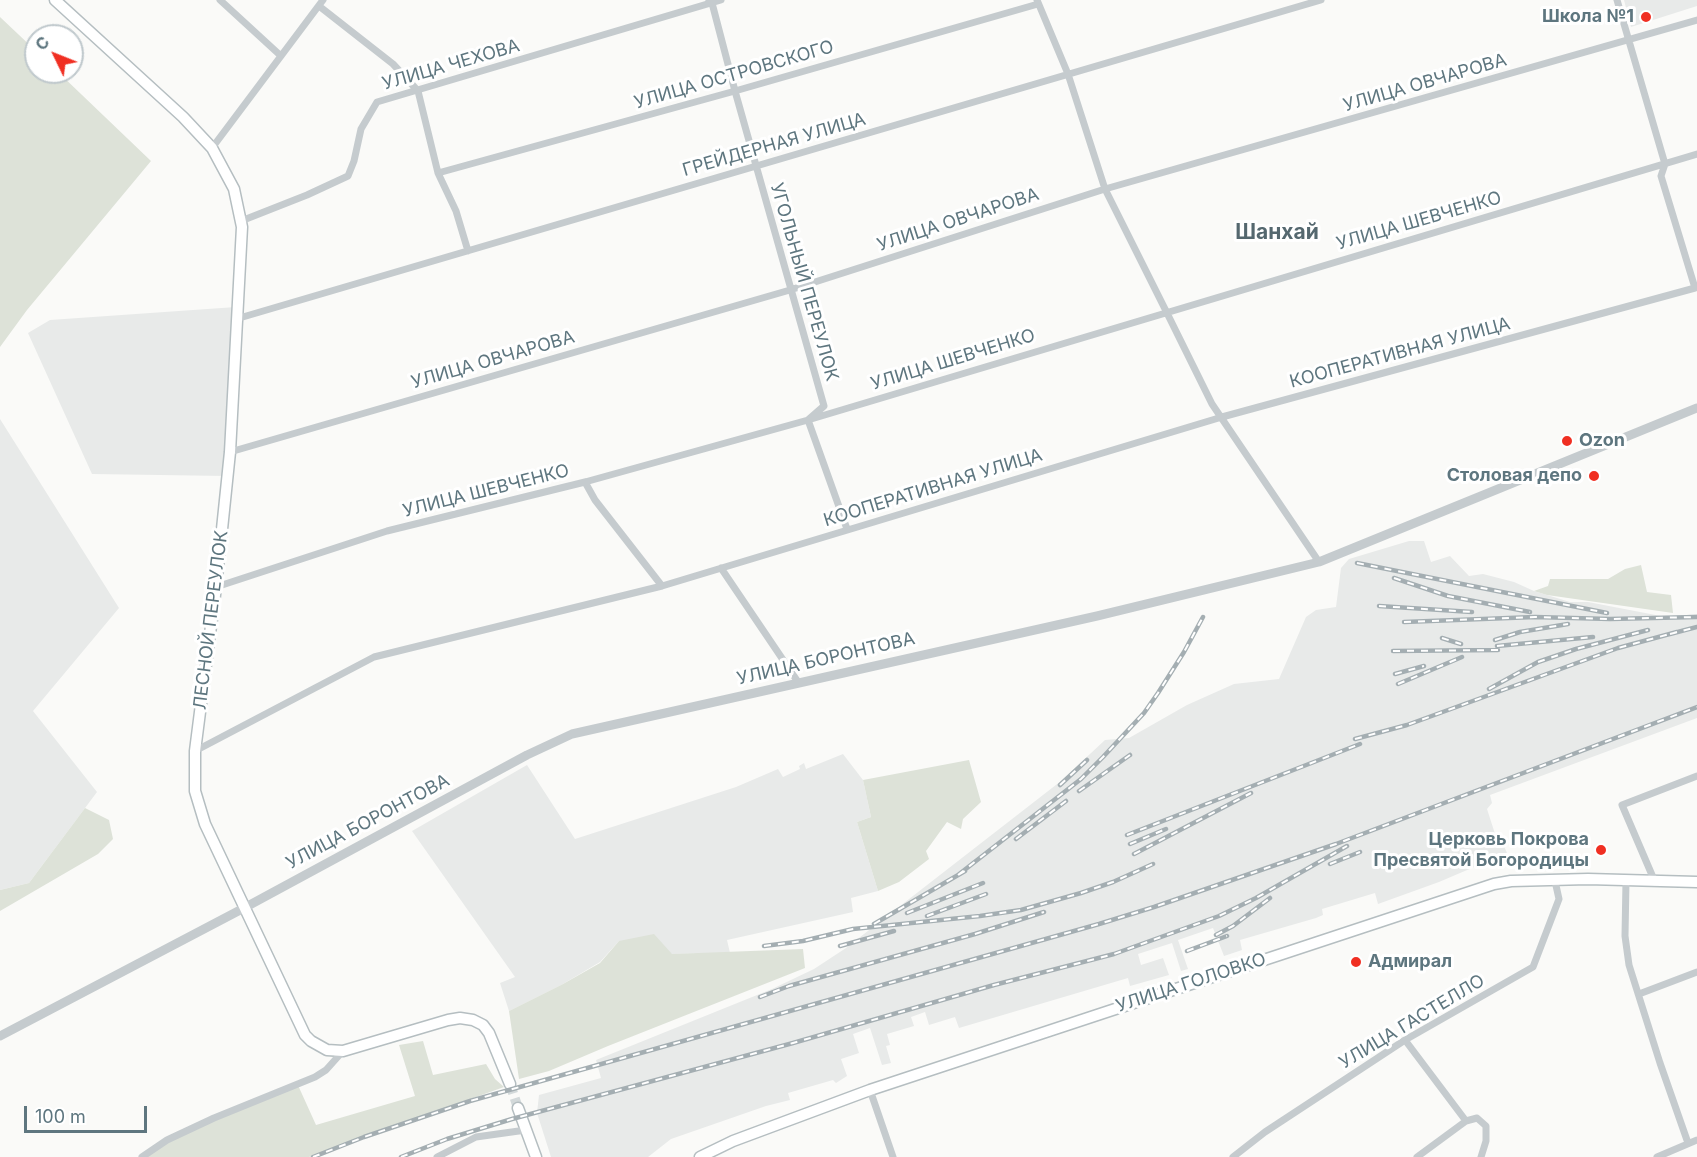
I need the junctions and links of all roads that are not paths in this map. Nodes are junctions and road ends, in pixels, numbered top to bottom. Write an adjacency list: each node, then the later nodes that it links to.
1 (56, 0): 15 (main road, ЛЕСНОЙ ПЕРЕУЛОК)
2 (220, 0): 11 (street)
3 (721, 0): 6 (street, УЛИЦА ЧЕХОВА)
4 (1321, 0): 12 (street, ГРЕЙДЕРНАЯ УЛИЦА)
5 (1617, 0): 10 (street)
6 (710, 1): 13 (street, УГОЛЬНЫЙ ПЕРЕУЛОК); 14 (street, УЛИЦА ЧЕХОВА)
7 (1038, 2): 12 (street); 13 (street, УЛИЦА ОСТРОВСКОГО)
8 (321, 3): 11 (street); 14 (street)
9 (1697, 20): 10 (street, УЛИЦА ОВЧАРОВА)
10 (1629, 40): 17 (street); 20 (street, УЛИЦА ОВЧАРОВА)
11 (281, 56): 15 (street)
12 (1068, 74): 18 (street, ГРЕЙДЕРНАЯ УЛИЦА); 20 (street)
13 (735, 91): 18 (street, УГОЛЬНЫЙ ПЕРЕУЛОК); 19 (street, УЛИЦА ОСТРОВСКОГО)
14 (418, 92): 19 (street); 21 (street, УЛИЦА ЧЕХОВА)
15 (212, 148): 21 (main road, ЛЕСНОЙ ПЕРЕУЛОК)
16 (1697, 154): 17 (street, УЛИЦА ШЕВЧЕНКО)
17 (1665, 164): 24 (street, УЛИЦА ШЕВЧЕНКО); 27 (street, КООПЕРАТИВНАЯ УЛИЦА)
18 (756, 166): 22 (street, ГРЕЙДЕРНАЯ УЛИЦА); 23 (street, УГОЛЬНЫЙ ПЕРЕУЛОК)
19 (438, 173): 22 (street)
20 (1105, 189): 23 (street, УЛИЦА ОВЧАРОВА); 24 (street)
21 (241, 221): 25 (main road, ЛЕСНОЙ ПЕРЕУЛОК)
22 (468, 251): 25 (street, ГРЕЙДЕРНАЯ УЛИЦА)
23 (790, 290): 28 (street, УГОЛЬНЫЙ ПЕРЕУЛОК); 29 (street, УЛИЦА ОВЧАРОВА)
24 (1166, 312): 27 (street); 28 (street, УЛИЦА ШЕВЧЕНКО)
25 (236, 319): 29 (main road, ЛЕСНОЙ ПЕРЕУЛОК)
26 (1697, 408): 32 (street, УЛИЦА БОРОНТОВА)
27 (1222, 417): 31 (street, КООПЕРАТИВНАЯ УЛИЦА); 32 (street)
28 (808, 420): 30 (street, УЛИЦА ШЕВЧЕНКО); 31 (street)
29 (230, 452): 35 (main road, ЛЕСНОЙ ПЕРЕУЛОК)
30 (585, 482): 34 (street); 35 (street, УЛИЦА ШЕВЧЕНКО)
31 (847, 529): 33 (street, КООПЕРАТИВНАЯ УЛИЦА)
32 (1319, 562): 36 (street, УЛИЦА БОРОНТОВА)
33 (721, 568): 34 (street, КООПЕРАТИВНАЯ УЛИЦА); 36 (street)
34 (662, 586): 37 (street, КООПЕРАТИВНАЯ УЛИЦА)
35 (216, 587): 37 (main road, ЛЕСНОЙ ПЕРЕУЛОК)
36 (798, 682): 43 (street, УЛИЦА БОРОНТОВА)
37 (195, 751): 43 (main road, ЛЕСНОЙ ПЕРЕУЛОК)
38 (1697, 776): 41 (street)
39 (1555, 881): 40 (main road, УЛИЦА ГОЛОВКО); 47 (street, УЛИЦА ГАСТЕЛЛО); 50 (main road, УЛИЦА ГОЛОВКО)
40 (1626, 881): 41 (main road, УЛИЦА ГОЛОВКО); 45 (street)
41 (1655, 882): 42 (main road, УЛИЦА ГОЛОВКО)
42 (1697, 882)
43 (244, 908): 46 (street, УЛИЦА БОРОНТОВА); 48 (main road, ЛЕСНОЙ ПЕРЕУЛОК)
44 (1697, 972): 45 (street)
45 (1639, 994): 55 (street)
46 (0, 1036)
47 (1405, 1040): 52 (street); 61 (street, УЛИЦА ГАСТЕЛЛО)
48 (343, 1052): 49 (main road); 56 (street)
49 (510, 1084)
50 (870, 1090): 59 (main road, УЛИЦА ГОЛОВКО); 60 (street)
51 (518, 1108): 53 (main road)
52 (1466, 1121): 62 (street); 63 (street)
53 (526, 1130): 57 (street); 58 (main road)
54 (1697, 1140): 55 (street)
55 (1688, 1143): 64 (street)
56 (142, 1157)
57 (437, 1157)
58 (536, 1157)
59 (700, 1157)
60 (893, 1157)
61 (1233, 1157)
62 (1417, 1157)
63 (1480, 1157)
64 (1656, 1157)

